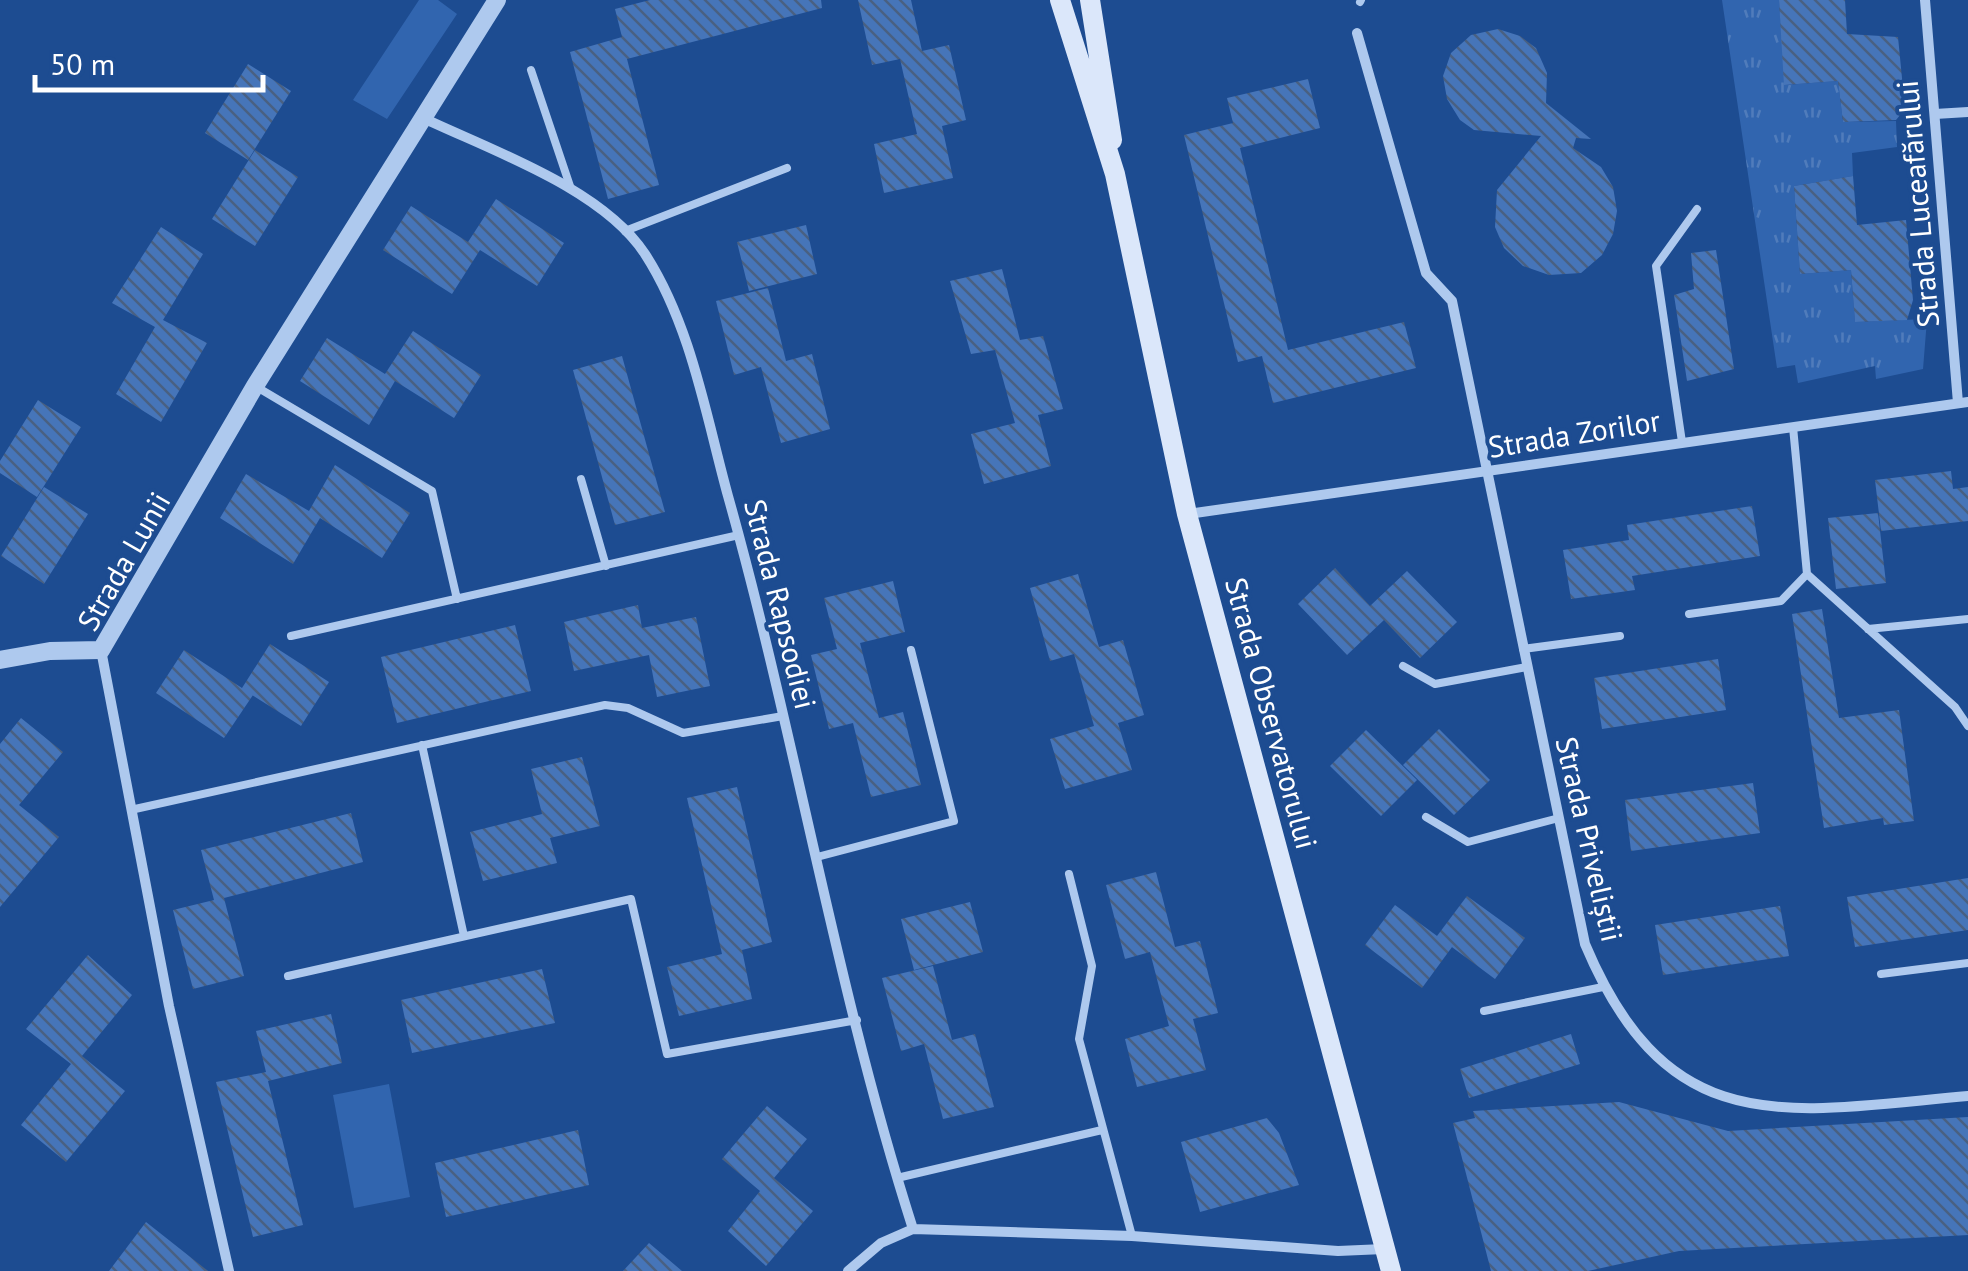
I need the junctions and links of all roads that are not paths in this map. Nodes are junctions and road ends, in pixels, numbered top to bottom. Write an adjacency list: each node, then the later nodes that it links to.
1 (1060, 0): 10 (main road, Strada Observatorului)
2 (1090, 0): 10 (main road, Strada Observatorului)
3 (1925, 0): 8 (street, Strada Luceafărului)
4 (489, 3): 9 (street, Strada Lunii)
5 (1358, 33): 19 (street, Strada Priveliștii)
6 (531, 70): 12 (lane)
7 (1968, 112): 8 (street)
8 (1935, 114): 16 (street, Strada Luceafărului)
9 (421, 117): 12 (street, Strada Rapsodiei); 15 (street, Strada Lunii)
10 (1113, 166): 21 (main road, Strada Observatorului)
11 (788, 168): 14 (lane)
12 (571, 189): 14 (street, Strada Rapsodiei)
13 (1697, 209): 18 (lane)
14 (625, 232): 22 (street, Strada Rapsodiei)
15 (256, 386): 25 (lane); 32 (street, Strada Lunii)
16 (1963, 403): 17 (street, Strada Zorilor)
17 (1793, 427): 18 (street, Strada Zorilor); 24 (lane)
18 (1682, 442): 19 (street, Strada Zorilor)
19 (1486, 472): 21 (street, Strada Zorilor); 31 (street, Strada Priveliștii)
20 (581, 479): 23 (lane)
21 (1187, 514): 57 (main road, Strada Observatorului)
22 (739, 535): 23 (lane); 37 (street, Strada Rapsodiei)
23 (606, 566): 25 (lane)
24 (1807, 574): 26 (lane); 28 (lane)
25 (457, 598): 29 (lane)
26 (1689, 614)
27 (1968, 619): 28 (lane)
28 (1868, 629): 38 (lane)
29 (291, 636)
30 (1620, 636): 31 (lane)
31 (1523, 649): 36 (street, Strada Priveliștii)
32 (101, 650): 34 (street); 40 (street, Strada Lunii)
33 (911, 650): 43 (lane)
34 (0, 660)
35 (1403, 666): 36 (lane)
36 (1527, 667): 42 (street, Strada Priveliștii)
37 (782, 716): 39 (lane); 43 (street, Strada Rapsodiei)
38 (1968, 726)
39 (422, 745): 40 (lane); 45 (lane)
40 (135, 809): 59 (street, Strada Lunii)
41 (1426, 817): 42 (lane)
42 (1558, 818): 49 (street, Strada Priveliștii)
43 (817, 857): 51 (street, Strada Rapsodiei)
44 (1069, 874): 53 (lane)
45 (464, 936): 48 (lane); 51 (lane)
46 (1968, 962): 47 (lane)
47 (1881, 974)
48 (288, 976)
49 (1604, 987): 50 (lane); 52 (street, Strada Priveliștii)
50 (1484, 1011)
51 (857, 1020): 54 (street, Strada Rapsodiei)
52 (1968, 1096)
53 (1102, 1130): 54 (lane); 56 (lane)
54 (897, 1178): 55 (street, Strada Rapsodiei)
55 (914, 1229): 56 (street); 58 (street)
56 (1132, 1236): 57 (street)
57 (1385, 1249): 60 (main road, Strada Observatorului)
58 (851, 1270)
59 (228, 1271)
60 (1391, 1271)

